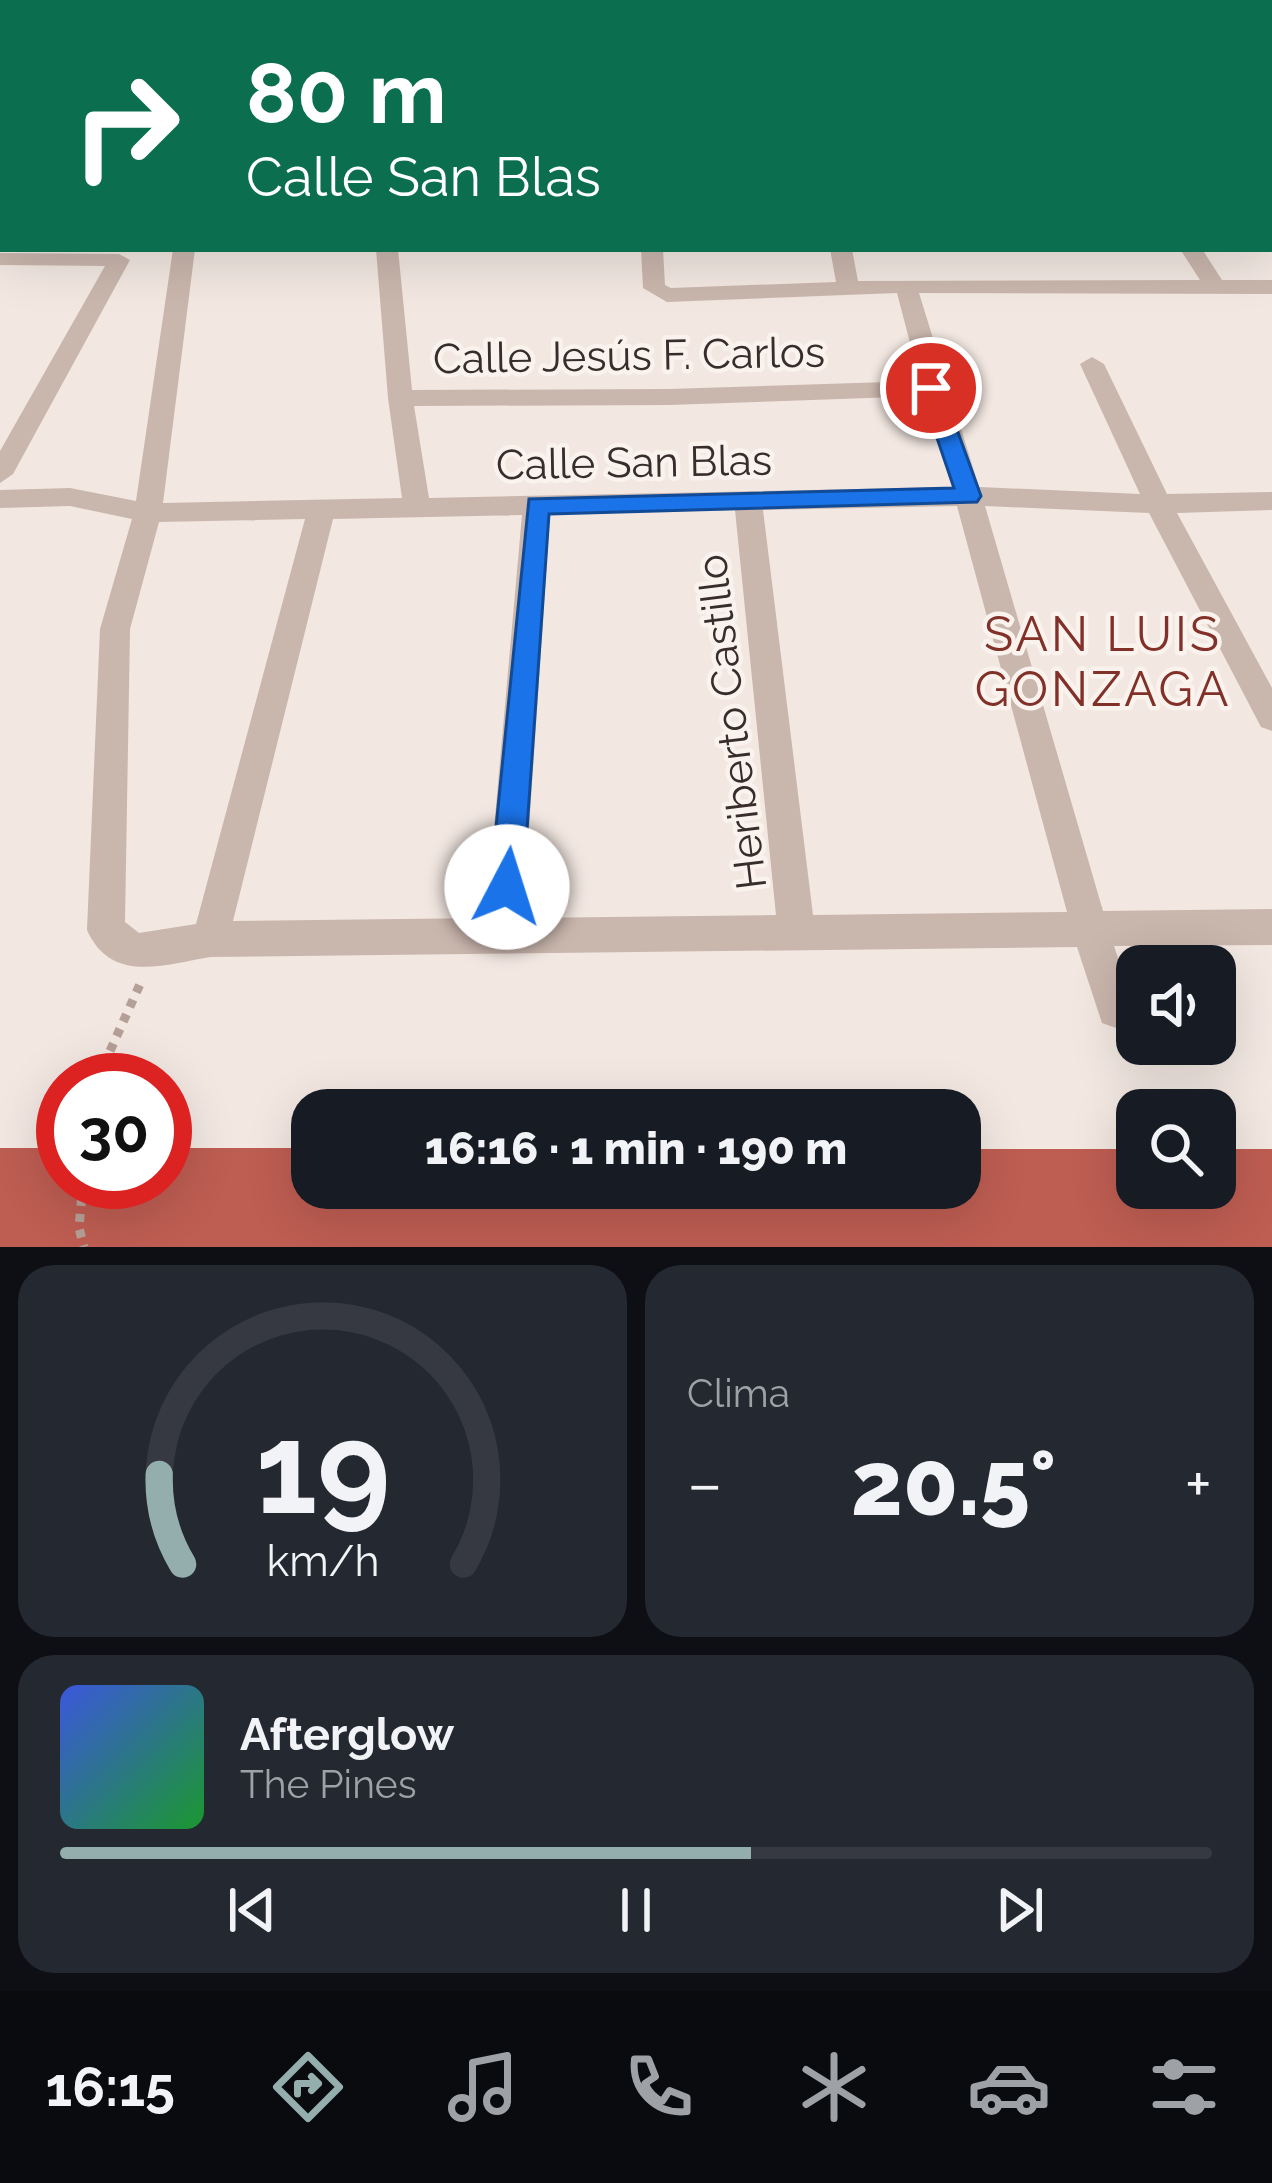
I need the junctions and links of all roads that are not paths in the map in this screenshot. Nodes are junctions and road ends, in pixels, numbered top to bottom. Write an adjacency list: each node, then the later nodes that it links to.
1 (184, 252): 23 (street)
2 (387, 252): 13 (street)
3 (652, 252): 7 (street)
4 (842, 252): 7 (street)
5 (1193, 252): 9 (street)
6 (0, 259): 14 (street)
7 (848, 286): 8 (street)
8 (906, 286): 9 (street); 12 (street)
9 (1215, 287): 10 (street)
10 (1272, 287)
11 (1092, 364): 19 (street)
12 (931, 388): 13 (street, Calle Jesús F. Carlos); 15 (street)
13 (400, 398): 21 (street)
14 (0, 474)
15 (969, 496): 17 (street, Calle San Blas); 19 (street, Calle San Blas); 26 (street)
16 (0, 499): 23 (street, Calle San Blas)
17 (748, 500): 20 (street, Calle San Blas); 28 (street, Heriberto Castillo)
18 (1272, 501): 19 (street, Calle San Blas)
19 (1158, 504): 24 (street)
20 (537, 506): 21 (street, Calle San Blas); 27 (street)
21 (417, 509): 22 (street, Calle San Blas)
22 (321, 511): 23 (street, Calle San Blas); 29 (street)
23 (148, 513): 29 (street)
24 (1272, 718)
25 (1272, 927): 26 (street)
26 (1088, 928): 28 (street); 30 (street)
27 (503, 934): 28 (street); 29 (street)
28 (797, 934)
29 (210, 939)
30 (1115, 1009)

